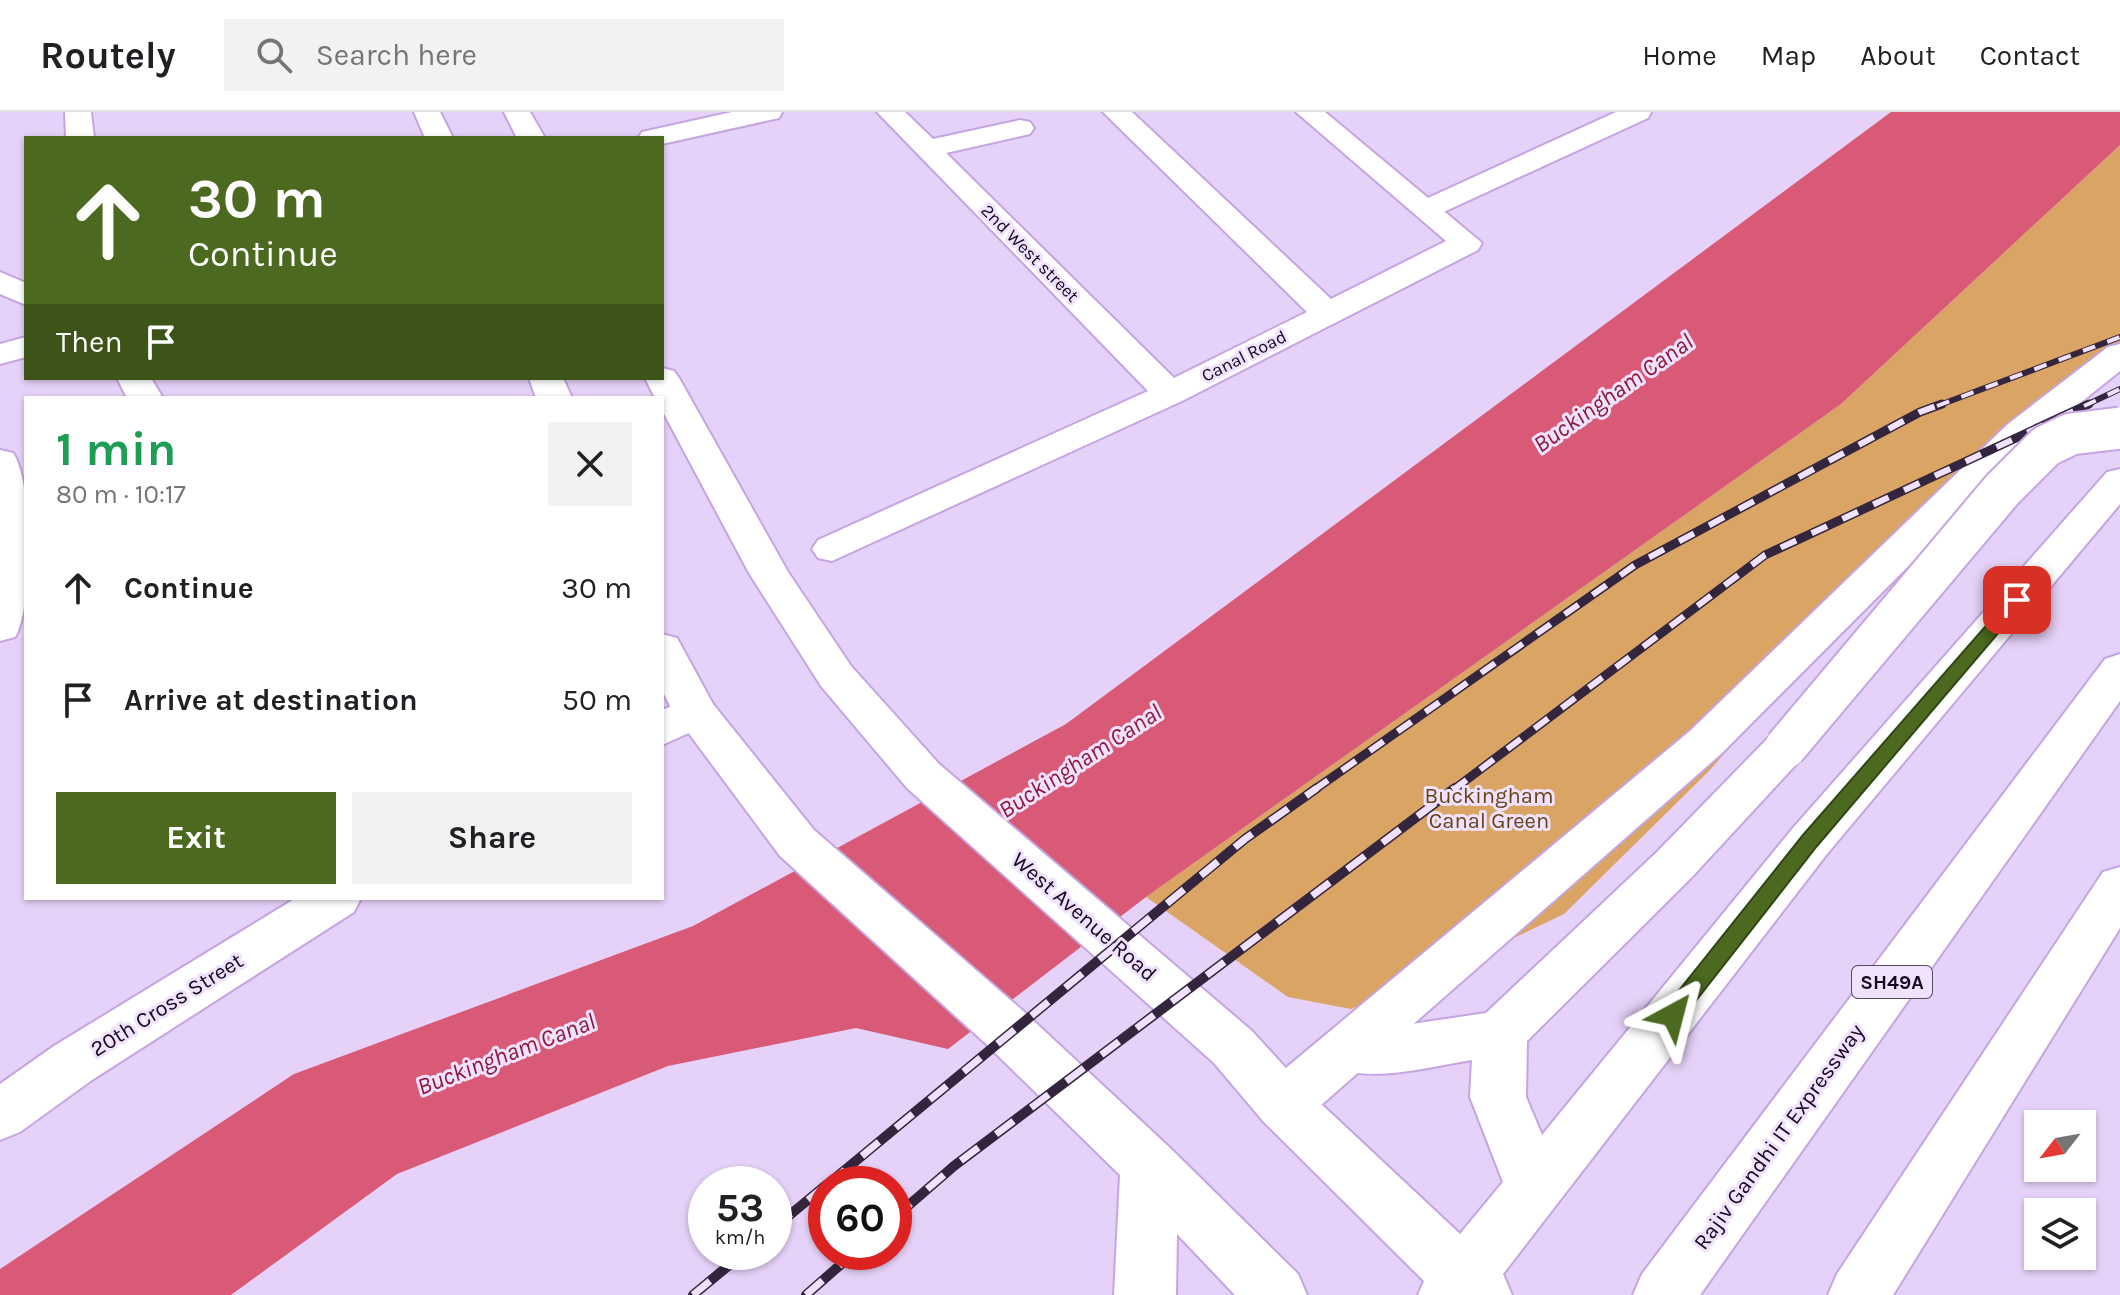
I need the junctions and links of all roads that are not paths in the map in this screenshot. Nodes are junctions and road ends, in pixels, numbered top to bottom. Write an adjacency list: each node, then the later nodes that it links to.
1 (78, 112): 10 (main road)
2 (427, 112): 11 (main road)
3 (517, 112): 12 (main road)
4 (769, 112): 13 (main road)
5 (890, 112): 14 (main road, 2nd West street)
6 (1116, 112): 18 (main road)
7 (1309, 112): 15 (main road, Canal Road)
8 (1638, 112): 15 (main road)
9 (1020, 128): 14 (main road)
10 (80, 136)
11 (438, 136)
12 (530, 136)
13 (661, 136)
14 (926, 149): 23 (main road, 2nd West street)
15 (1427, 209): 18 (main road, Canal Road)
16 (0, 282): 17 (main road)
17 (24, 294)
18 (1328, 314): 23 (main road, Canal Road)
19 (24, 348): 20 (main road)
20 (0, 354)
21 (2120, 354): 35 (main road)
22 (663, 380): 36 (main road, West Avenue Road)
23 (1170, 394): 27 (main road, Canal Road)
24 (2120, 428): 34 (main road, bridge)
25 (0, 461): 28 (main road)
26 (2120, 480): 39 (main road)
27 (832, 549)
28 (0, 627)
29 (664, 657): 31 (main road)
30 (2120, 669): 43 (main road, Rajiv Gandhi IT Expressway / SH49A)
31 (678, 721): 38 (main road)
32 (2120, 886): 44 (main road)
33 (333, 900): 37 (main road, 20th Cross Street)
34 (1500, 1033): 35 (main road); 39 (main road)
35 (1350, 1051): 36 (main road)
36 (1283, 1104): 40 (main road, West Avenue Road)
37 (0, 1115)
38 (1149, 1165): 41 (main road); 42 (main road)
39 (1535, 1189): 40 (main road)
40 (1464, 1290)
41 (1145, 1295)
42 (1276, 1295)
43 (1664, 1295)
44 (1859, 1295)

